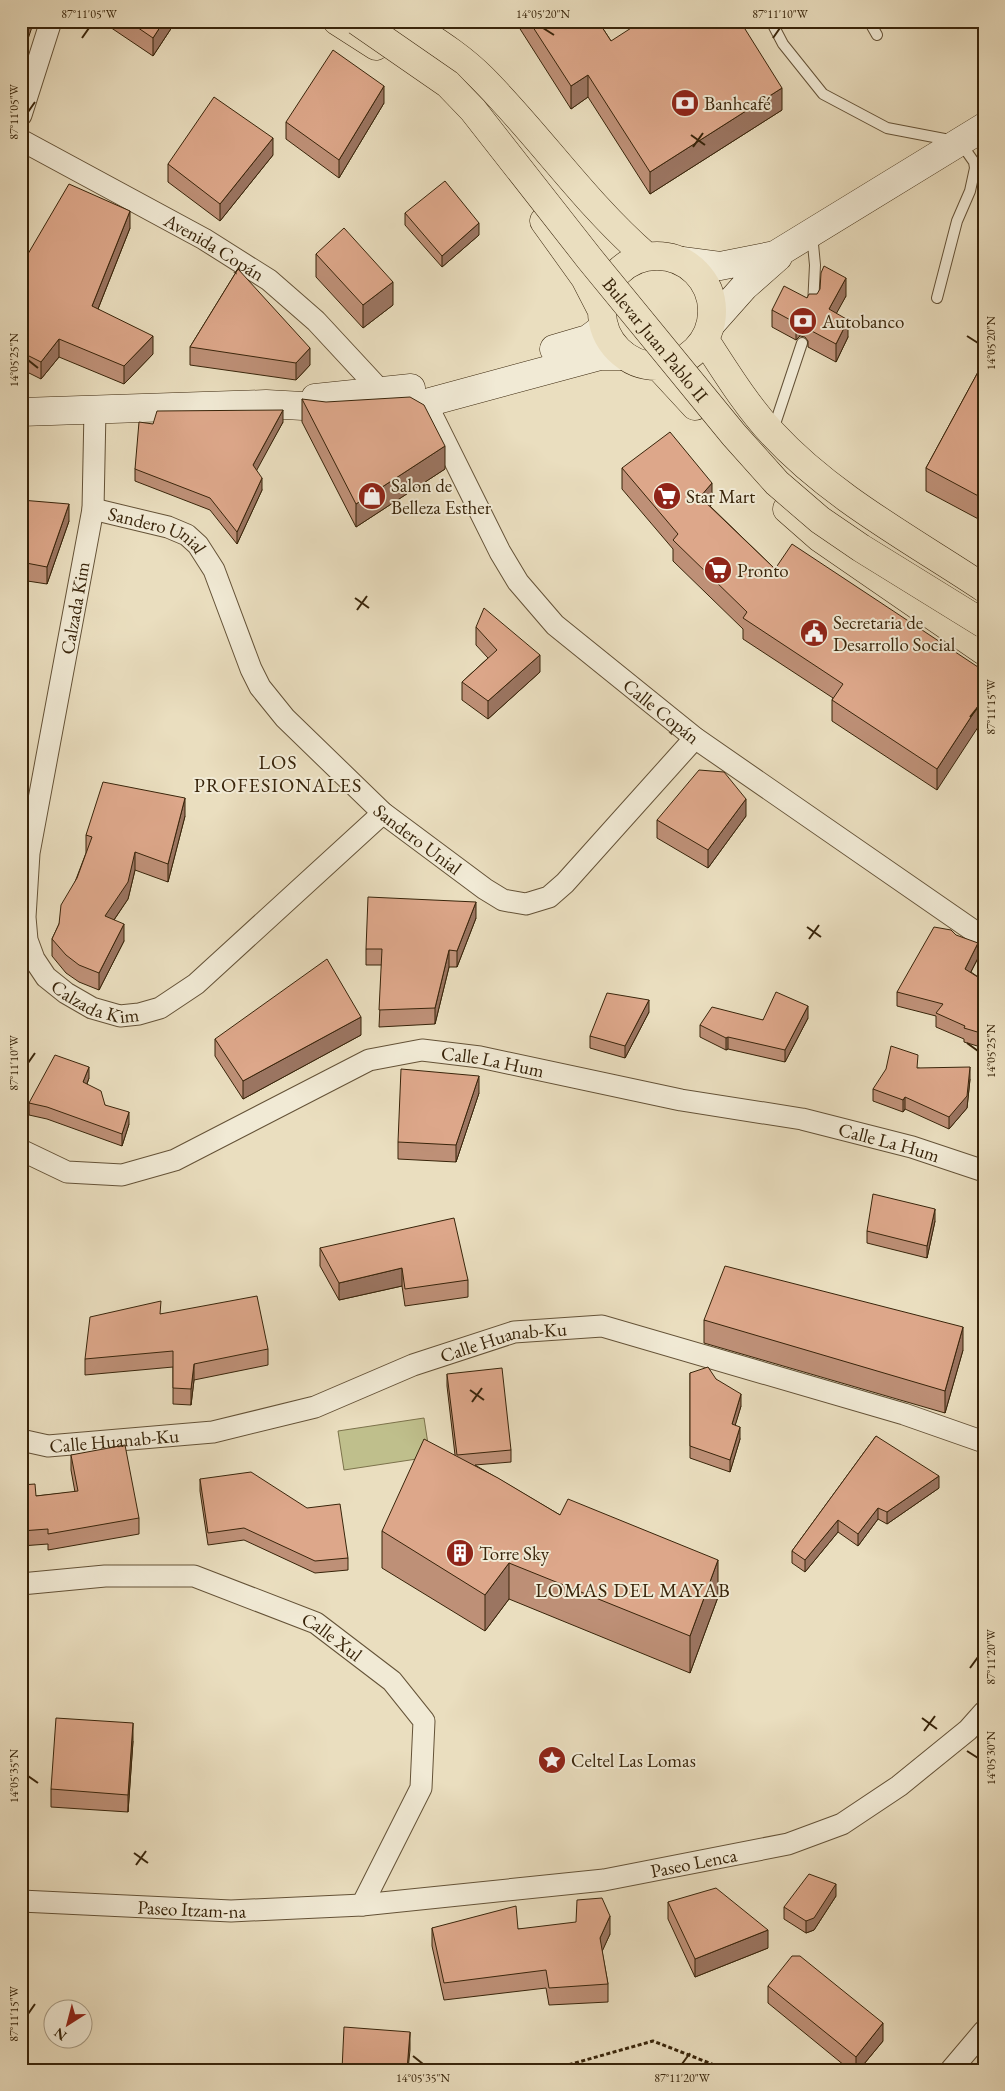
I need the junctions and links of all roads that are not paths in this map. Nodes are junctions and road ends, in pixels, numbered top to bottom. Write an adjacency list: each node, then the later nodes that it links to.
1 (51, 21): 8 (street)
2 (336, 21): 17 (main road, Bulevar Juan Pablo II)
3 (357, 21): 30 (main road, Bulevar Juan Pablo II, bridge)
4 (405, 21): 13 (main road)
5 (772, 21): 11 (lane)
6 (869, 21): 7 (lane)
7 (877, 35)
8 (21, 115)
9 (984, 127): 11 (street)
10 (21, 140): 22 (street, Avenida Copán)
11 (960, 142): 12 (street); 15 (lane)
12 (805, 236): 14 (street); 16 (lane); 18 (street)
13 (646, 256): 14 (main road); 17 (main road)
14 (682, 261): 18 (main road)
15 (937, 298)
16 (813, 306)
17 (603, 318): 20 (main road); 22 (street)
18 (709, 332): 21 (main road); 27 (main road, Bulevar Juan Pablo II)
19 (802, 343): 27 (lane)
20 (625, 356): 21 (main road); 23 (street)
21 (659, 367): 31 (main road, Bulevar Juan Pablo II)
22 (380, 390): 24 (street)
23 (426, 403): 24 (street); 32 (street, Calle Copán)
24 (266, 404): 25 (street)
25 (95, 410): 26 (street); 28 (street, Calzada Kim)
26 (21, 412)
27 (772, 433): 29 (main road, Bulevar Juan Pablo II)
28 (93, 509): 33 (street, Sandero Unial); 34 (street, Calzada Kim)
29 (984, 588)
30 (984, 624)
31 (984, 651)
32 (695, 738): 33 (street, Sandero Unial); 35 (street, Calle Copán)
33 (383, 813): 34 (street, Calzada Kim)
34 (25, 854)
35 (984, 938)
36 (21, 1150): 37 (street, Calle La Hum)
37 (984, 1171)
38 (21, 1440): 39 (street, Calle Huanab-Ku)
39 (984, 1442)
40 (21, 1584): 43 (street, Calle Xul)
41 (984, 1712): 43 (street, Paseo Lenca)
42 (21, 1901): 43 (street, Paseo Itzam-na)
43 (362, 1905)
44 (984, 2031): 45 (street)
45 (952, 2070)

